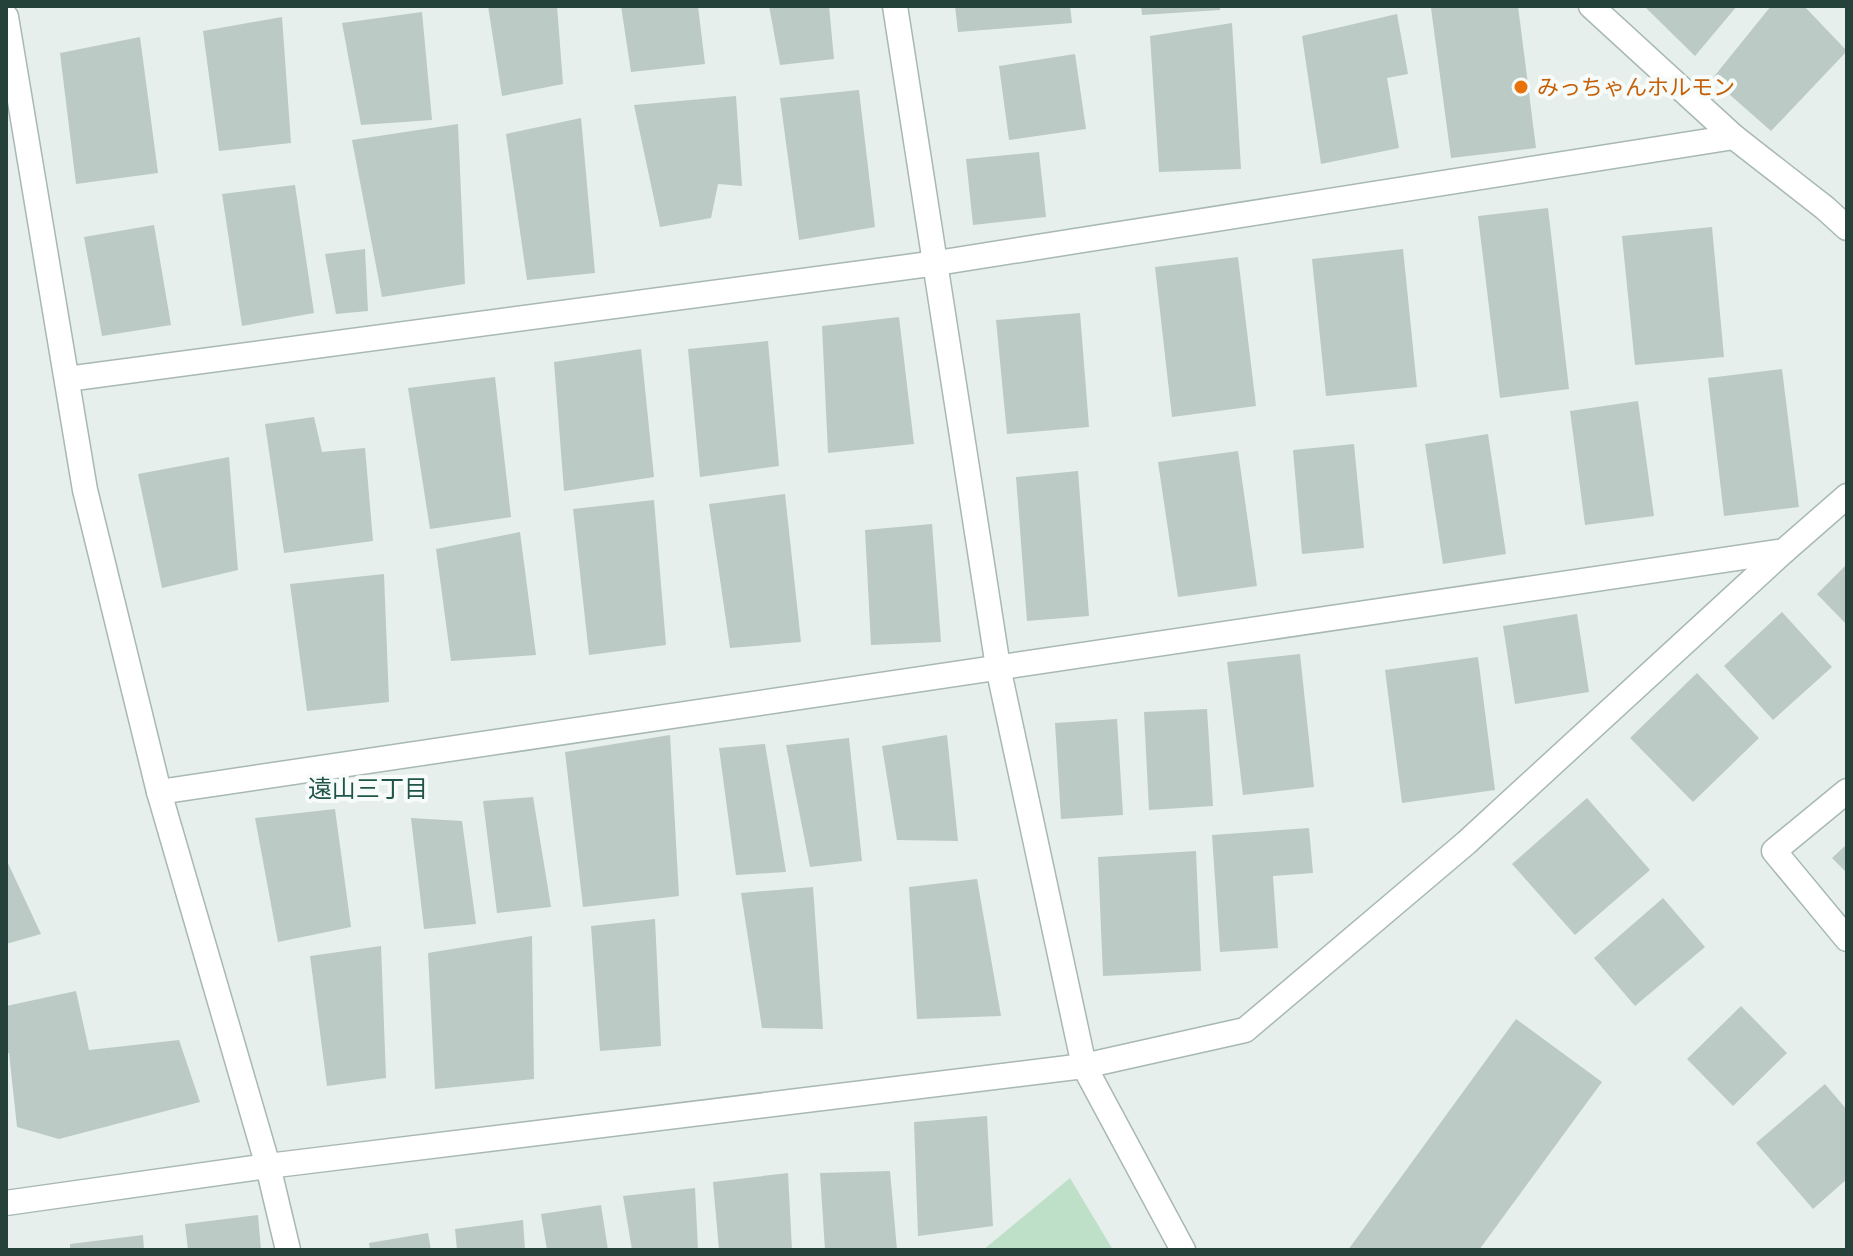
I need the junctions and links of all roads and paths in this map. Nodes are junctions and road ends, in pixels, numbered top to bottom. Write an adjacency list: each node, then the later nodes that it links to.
1 (895, 6): 7 (street)
2 (1591, 6): 4 (street)
3 (6, 17): 8 (street)
4 (1734, 137): 5 (street); 7 (street)
5 (1836, 206): 6 (street)
6 (1847, 228)
7 (937, 263): 8 (street); 11 (street)
8 (67, 379): 13 (street)
9 (1847, 496): 10 (street)
10 (1784, 551): 11 (street); 15 (street)
11 (998, 667): 13 (street); 15 (street)
12 (1847, 791): 14 (street)
13 (159, 792): 16 (street)
14 (1847, 939)
15 (1084, 1066): 16 (street); 19 (street)
16 (268, 1166): 17 (street); 18 (street)
17 (6, 1203)
18 (288, 1250)
19 (1183, 1250)

